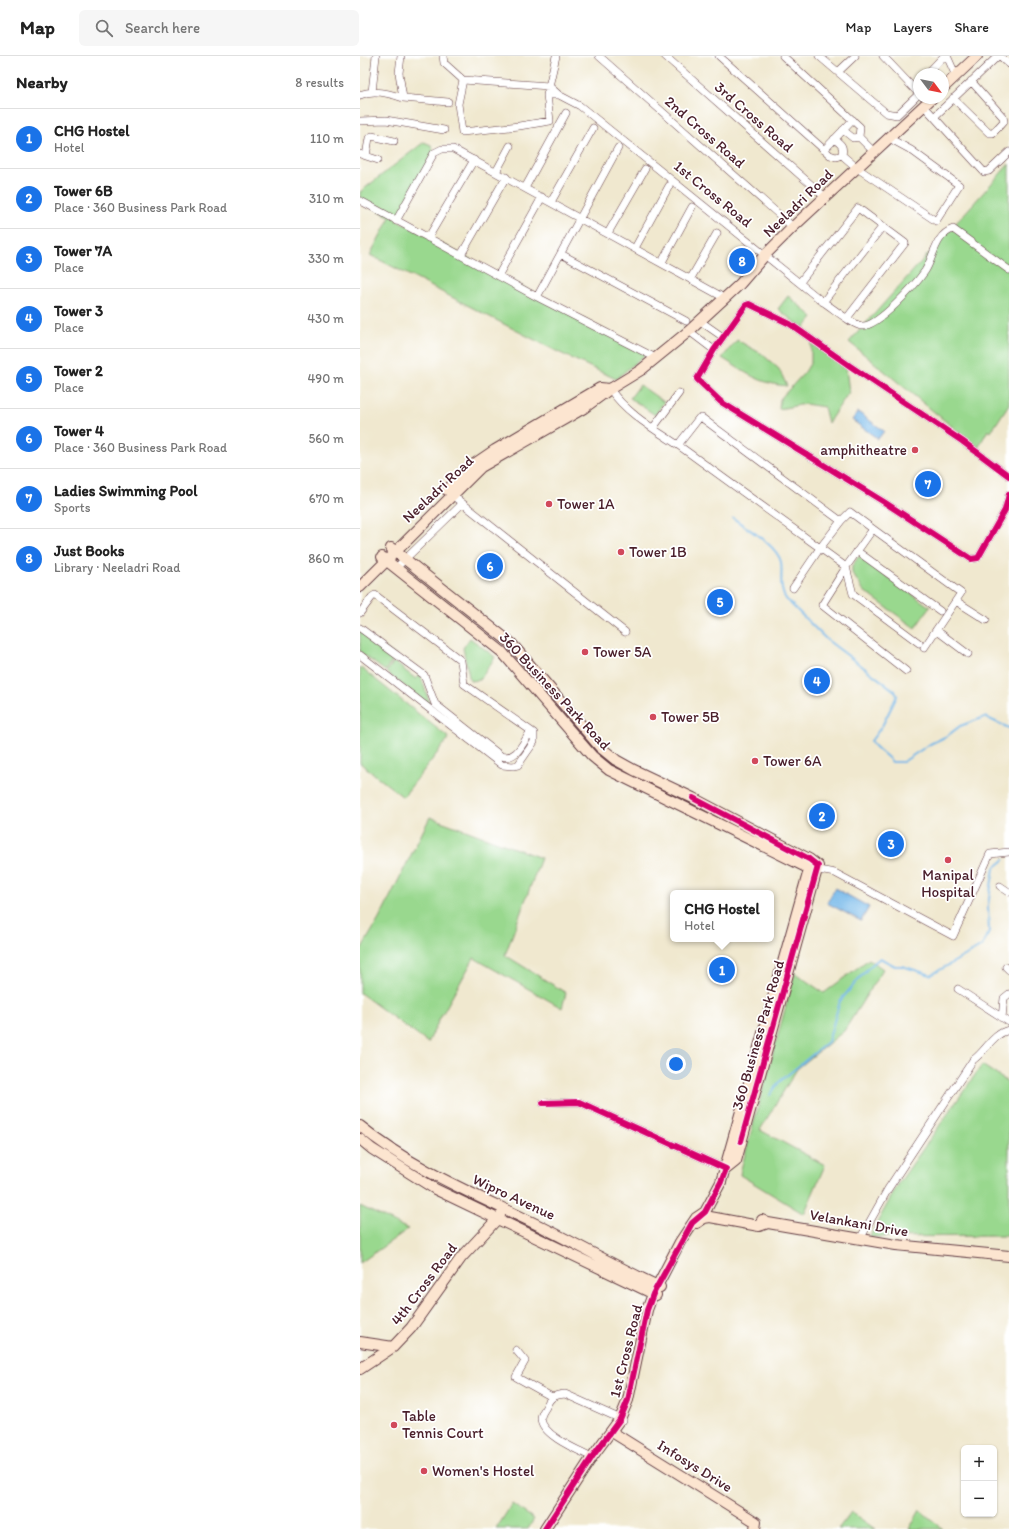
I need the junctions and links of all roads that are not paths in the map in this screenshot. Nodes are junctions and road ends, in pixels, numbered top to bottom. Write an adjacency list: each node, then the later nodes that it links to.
1 (376, 56): 24 (street)
2 (401, 56): 28 (street)
3 (443, 56): 19 (street)
4 (556, 56): 22 (street)
5 (599, 56): 67 (street, 2nd Cross Road)
6 (665, 56): 60 (street, 3rd Cross Road)
7 (719, 56): 46 (street)
8 (783, 56): 35 (street)
9 (819, 56): 18 (street)
10 (855, 56): 18 (street)
11 (883, 56): 23 (street)
12 (946, 56): 16 (street); 17 (street)
13 (977, 56): 20 (main road)
14 (999, 56): 15 (street); 21 (street)
15 (1009, 64)
16 (934, 68)
17 (947, 68)
18 (838, 72): 30 (street)
19 (464, 80): 22 (street); 26 (street)
20 (949, 80)
21 (971, 81): 29 (street); 29 (street)
22 (548, 86): 26 (street); 27 (street, 1st Cross Road)
23 (913, 88)
24 (372, 92): 25 (street); 28 (street)
25 (360, 95)
26 (546, 95): 27 (street)
27 (559, 95): 74 (street, 1st Cross Road)
28 (402, 98): 31 (street)
29 (953, 98): 34 (street)
30 (913, 99)
31 (448, 102)
32 (924, 106): 34 (street); 41 (main road, Neeladri Road)
33 (566, 113): 58 (street)
34 (934, 117): 48 (street)
35 (852, 120): 39 (street); 40 (street)
36 (360, 121): 38 (street)
37 (593, 128): 62 (street)
38 (444, 130)
39 (843, 130): 40 (street); 42 (street)
40 (859, 137): 47 (street)
41 (889, 138): 47 (main road, Neeladri Road); 53 (street)
42 (834, 139): 46 (street); 50 (street)
43 (394, 141): 49 (street)
44 (510, 146): 55 (street)
45 (618, 148): 64 (street)
46 (824, 150): 50 (street)
47 (874, 152): 53 (main road, Neeladri Road)
48 (1009, 152)
49 (363, 155): 51 (street)
50 (842, 155): 53 (street)
51 (378, 160)
52 (474, 160): 55 (street); 65 (street); 70 (street)
53 (857, 168): 60 (main road, Neeladri Road)
54 (644, 169): 68 (street)
55 (496, 172): 56 (street)
56 (506, 177): 58 (street); 73 (street)
57 (669, 186): 71 (street)
58 (525, 188): 59 (street)
59 (542, 197): 62 (street); 77 (street)
60 (826, 197): 67 (main road, Neeladri Road)
61 (361, 201): 65 (street)
62 (551, 202): 64 (street)
63 (692, 207): 75 (street)
64 (581, 218): 68 (street); 72 (street)
65 (396, 220): 70 (street)
66 (883, 226): 79 (street); 82 (street); 83 (street)
67 (793, 227): 74 (main road, Neeladri Road)
68 (608, 233): 71 (street)
69 (717, 233): 78 (street)
70 (428, 238): 73 (street)
71 (635, 248): 75 (street)
72 (561, 254): 81 (street); 85 (street)
73 (461, 255): 77 (street)
74 (765, 255): 79 (street, 1st Cross Road); 84 (main road, Neeladri Road)
75 (662, 262): 78 (street)
76 (1009, 270): 83 (street, 1st Cross Road)
77 (498, 276): 81 (street)
78 (691, 278): 80 (street)
79 (800, 282): 82 (street, 1st Cross Road)
80 (719, 295)
81 (537, 297): 88 (street)
82 (823, 302): 83 (street, 1st Cross Road)
83 (847, 318)
84 (700, 320): 85 (main road, Neeladri Road); 86 (street)
85 (688, 326): 87 (street); 88 (main road, Neeladri Road)
86 (723, 337): 87 (street); 94 (street)
87 (714, 350): 95 (street)
88 (656, 358): 89 (main road, Neeladri Road)
89 (610, 389): 91 (main road, Neeladri Road); 92 (street)
90 (679, 393): 92 (street)
91 (555, 418): 96 (main road, Neeladri Road); 101 (main road, Neeladri Road)
92 (654, 428): 93 (street)
93 (678, 446): 98 (street); 100 (street)
94 (1009, 476)
95 (1009, 494)
96 (452, 495): 97 (street); 101 (main road, Neeladri Road)
97 (462, 504): 104 (street); 116 (street)
98 (841, 521): 99 (street); 100 (street)
99 (874, 529): 102 (street); 110 (street)
100 (820, 548): 105 (street); 109 (street)
101 (393, 550): 103 (main road, Neeladri Road); 104 (main road, 360 Business Park Road)
102 (857, 551): 105 (street); 111 (street)
103 (384, 558): 106 (main road, 360 Business Park Road); 107 (main road, Neeladri Road); 108 (main road, Neeladri Road)
104 (405, 560): 106 (street); 122 (main road, 360 Business Park Road)
105 (846, 567): 115 (street); 119 (street)
106 (396, 568): 122 (main road, 360 Business Park Road)
107 (360, 579)
108 (360, 587)
109 (793, 588)
110 (956, 601): 113 (street); 115 (street)
111 (940, 611)
112 (360, 613): 120 (street)
113 (986, 620)
114 (360, 628): 120 (street)
115 (936, 630): 117 (street)
116 (625, 632)
117 (968, 654)
118 (360, 655): 120 (street)
119 (906, 672)
120 (531, 731)
121 (1006, 852): 122 (street)
122 (813, 869): 133 (main road, 360 Business Park Road)
123 (1000, 886): 124 (street)
124 (1009, 892)
125 (958, 989): 127 (street)
126 (1009, 994): 127 (street)
127 (1002, 1018): 128 (street)
128 (1009, 1022)
129 (1009, 1030): 140 (street)
130 (543, 1103): 133 (street)
131 (360, 1126): 135 (main road, Wipro Avenue)
132 (360, 1140): 138 (main road, Wipro Avenue)
133 (726, 1169): 134 (main road)
134 (714, 1195): 136 (main road); 137 (main road)
135 (504, 1208): 138 (main road, 4th Cross Road); 143 (main road, Wipro Avenue)
136 (705, 1212): 137 (main road, Velankani Drive); 141 (main road)
137 (716, 1212): 139 (main road, Velankani Drive)
138 (498, 1220): 143 (main road, Wipro Avenue); 145 (main road, 4th Cross Road)
139 (768, 1223): 140 (main road, Velankani Drive); 141 (main road)
140 (860, 1239): 142 (main road, Velankani Drive)
141 (676, 1253): 143 (main road, 1st Cross Road)
142 (1009, 1256)
143 (656, 1290): 149 (main road, 1st Cross Road)
144 (360, 1342): 145 (main road)
145 (393, 1347): 147 (main road, 4th Cross Road)
146 (516, 1350): 148 (street)
147 (360, 1369)
148 (552, 1397): 149 (street); 151 (street)
149 (622, 1420): 150 (main road, 1st Cross Road)
150 (613, 1433): 151 (main road); 153 (main road); 154 (main road, Infosys Drive)
151 (592, 1457): 152 (main road)
152 (545, 1529)
153 (549, 1529)
154 (755, 1529)

